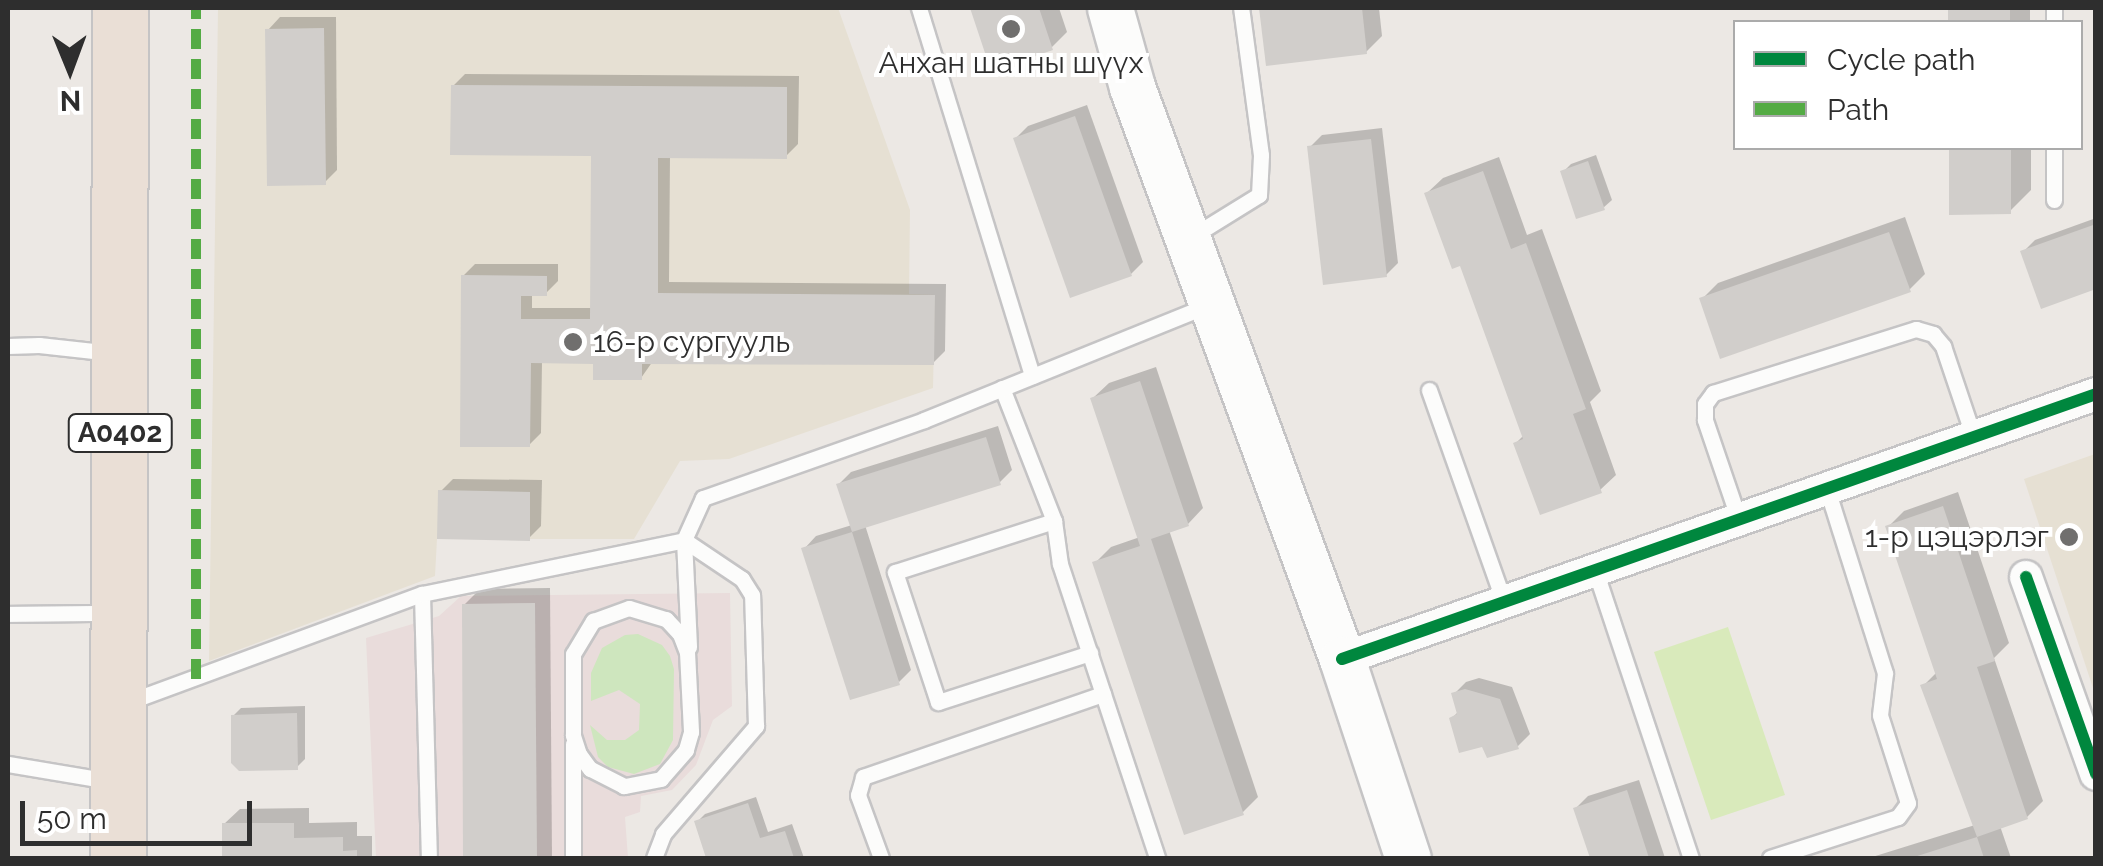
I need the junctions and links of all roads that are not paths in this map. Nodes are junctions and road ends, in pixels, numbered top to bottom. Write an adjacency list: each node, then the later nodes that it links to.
1 (120, 8): 10 (highway, A0402)
2 (918, 8): 11 (lane)
3 (1110, 8): 7 (main road)
4 (1241, 8): 7 (lane)
5 (2054, 150): 6 (lane)
6 (2054, 200)
7 (1188, 239): 8 (main road)
8 (1212, 303): 11 (lane); 27 (main road)
9 (8, 346): 10 (lane)
10 (120, 354): 24 (highway, A0402)
11 (1032, 376): 12 (lane)
12 (1002, 388): 18 (lane); 19 (lane)
13 (1429, 390): 23 (lane)
14 (2096, 394): 15 (street)
15 (1974, 438): 16 (street); 17 (lane)
16 (1827, 489): 17 (street); 43 (lane)
17 (1739, 520): 20 (street)
18 (1054, 521): 26 (lane); 26 (lane)
19 (684, 540): 22 (lane); 28 (lane); 38 (lane)
20 (1595, 570): 23 (street); 42 (lane)
21 (2026, 577): 33 (street)
22 (422, 594): 30 (lane); 36 (lane)
23 (1504, 602): 27 (street)
24 (120, 613): 25 (lane); 30 (highway, A0402)
25 (8, 614)
26 (1090, 654): 29 (lane)
27 (1342, 659): 41 (main road)
28 (689, 671): 31 (lane); 31 (lane)
29 (1103, 694): 39 (lane); 40 (lane)
30 (119, 705): 34 (highway, A0402)
31 (573, 735): 37 (lane)
32 (8, 764): 34 (lane)
33 (2096, 774)
34 (119, 783): 35 (highway, A0402)
35 (118, 858)
36 (428, 858)
37 (573, 858)
38 (654, 858)
39 (880, 858)
40 (1157, 858)
41 (1408, 858)
42 (1690, 858)
43 (1770, 858)

